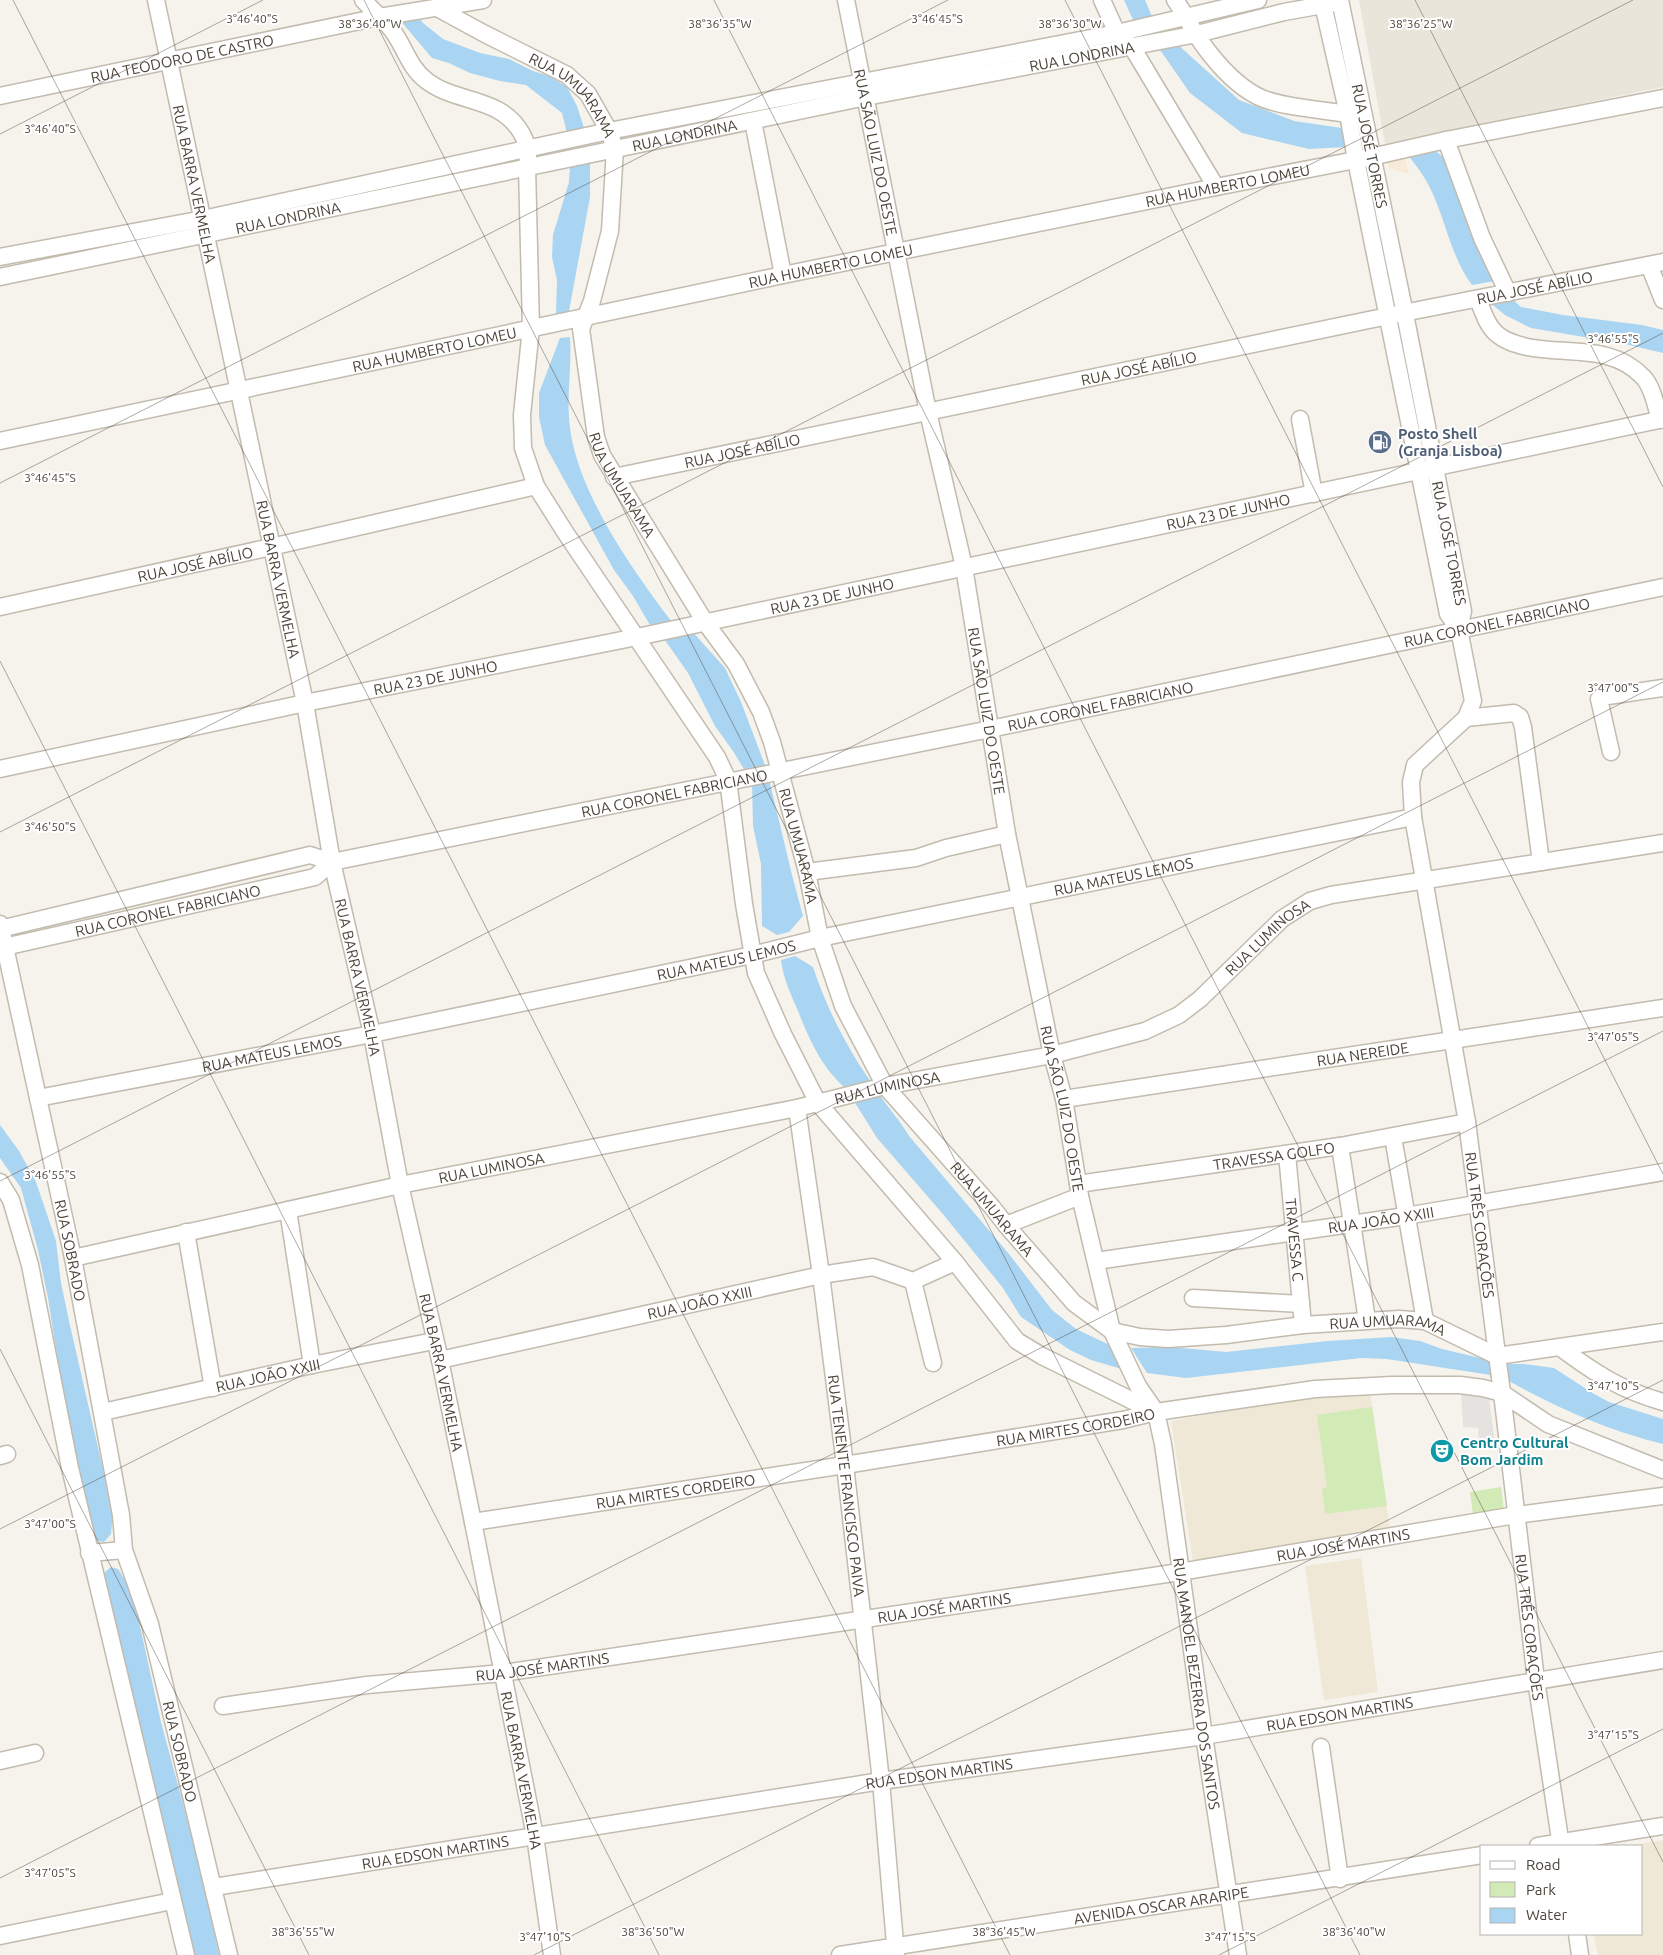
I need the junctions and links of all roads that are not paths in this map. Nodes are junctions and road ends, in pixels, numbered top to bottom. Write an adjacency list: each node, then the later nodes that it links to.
1 (156, 0): 16 (street, RUA BARRA VERMELHA)
2 (363, 0): 12 (street)
3 (483, 0): 10 (street, RUA TEODORO DE CASTRO)
4 (846, 0): 17 (street, RUA SÃO LUIZ DO OESTE)
5 (1102, 0): 13 (street)
6 (1175, 0): 11 (street)
7 (1258, 0): 11 (street, RUA LONDRINA)
8 (1340, 1): 9 (street, RUA LONDRINA); 27 (street, RUA JOSÉ TORRES)
9 (1323, 2): 14 (street, RUA LONDRINA); 21 (street, RUA JOSÉ TORRES)
10 (434, 6): 12 (street, RUA TEODORO DE CASTRO); 23 (street, RUA UMUARAMA)
11 (1187, 16): 13 (street, RUA LONDRINA); 14 (street)
12 (378, 17): 16 (street, RUA TEODORO DE CASTRO); 25 (street)
13 (1117, 33): 15 (street); 17 (street, RUA LONDRINA)
14 (1197, 34): 15 (street, RUA LONDRINA); 21 (street)
15 (1132, 47): 19 (street, RUA LONDRINA); 30 (street)
16 (168, 60): 18 (street, RUA TEODORO DE CASTRO); 31 (street, RUA BARRA VERMELHA)
17 (862, 81): 19 (street, RUA SÃO LUIZ DO OESTE); 23 (street, RUA LONDRINA)
18 (0, 96)
19 (866, 98): 22 (street, RUA LONDRINA); 32 (street, RUA SÃO LUIZ DO OESTE)
20 (1663, 98): 24 (street, RUA HUMBERTO LOMEU)
21 (1348, 114): 27 (street, RUA JOSÉ TORRES)
22 (753, 121): 26 (street, RUA LONDRINA); 35 (street)
23 (609, 131): 25 (street, RUA LONDRINA); 26 (street, RUA UMUARAMA)
24 (1446, 140): 27 (street, RUA HUMBERTO LOMEU); 37 (street)
25 (530, 149): 28 (street); 29 (street, RUA LONDRINA)
26 (616, 149): 28 (street, RUA LONDRINA); 41 (street, RUA UMUARAMA)
27 (1364, 158): 30 (street, RUA HUMBERTO LOMEU); 40 (street, RUA JOSÉ TORRES); 42 (street, RUA JOSÉ TORRES)
28 (527, 167): 29 (street, RUA LONDRINA); 43 (street)
29 (438, 178): 31 (street, RUA LONDRINA)
30 (1216, 187): 32 (street, RUA HUMBERTO LOMEU)
31 (205, 227): 33 (street, RUA LONDRINA); 36 (street, RUA LONDRINA); 44 (street, RUA BARRA VERMELHA)
32 (895, 252): 35 (street, RUA HUMBERTO LOMEU); 45 (street, RUA SÃO LUIZ DO OESTE)
33 (0, 257)
34 (1656, 263): 37 (street, RUA JOSÉ ABÍLIO); 39 (street)
35 (783, 275): 41 (street, RUA HUMBERTO LOMEU)
36 (0, 277)
37 (1508, 293): 38 (street, RUA JOSÉ ABÍLIO)
38 (1478, 299): 40 (street, RUA JOSÉ ABÍLIO); 47 (street)
39 (1663, 300)
40 (1405, 314): 42 (street, RUA JOSÉ ABÍLIO); 49 (street, RUA JOSÉ TORRES)
41 (585, 316): 43 (street, RUA HUMBERTO LOMEU); 50 (street, RUA UMUARAMA)
42 (1388, 316): 45 (street, RUA JOSÉ ABÍLIO); 49 (street, RUA JOSÉ TORRES)
43 (531, 328): 44 (street, RUA HUMBERTO LOMEU); 51 (street)
44 (240, 390): 48 (street, RUA HUMBERTO LOMEU); 53 (street, RUA BARRA VERMELHA)
45 (928, 412): 50 (street, RUA JOSÉ ABÍLIO); 54 (street, RUA SÃO LUIZ DO OESTE)
46 (1300, 419): 52 (street)
47 (1661, 419): 49 (street, RUA 23 DE JUNHO)
48 (0, 441)
49 (1427, 470): 52 (street, RUA 23 DE JUNHO); 58 (street, RUA JOSÉ TORRES)
50 (614, 477): 57 (street, RUA UMUARAMA)
51 (536, 486): 53 (street, RUA JOSÉ ABÍLIO); 59 (street)
52 (1314, 494): 54 (street, RUA 23 DE JUNHO)
53 (271, 547): 56 (street, RUA JOSÉ ABÍLIO); 61 (street, RUA BARRA VERMELHA)
54 (964, 567): 57 (street, RUA 23 DE JUNHO); 63 (street, RUA SÃO LUIZ DO OESTE)
55 (1663, 587): 58 (street, RUA CORONEL FABRICIANO)
56 (0, 607)
57 (705, 622): 59 (street, RUA 23 DE JUNHO); 66 (street, RUA UMUARAMA)
58 (1459, 629): 62 (street); 63 (street, RUA CORONEL FABRICIANO)
59 (637, 637): 61 (street, RUA 23 DE JUNHO); 67 (street)
60 (1663, 688): 64 (street)
61 (305, 703): 65 (street, RUA 23 DE JUNHO); 71 (street, RUA BARRA VERMELHA)
62 (1466, 718): 68 (street, RUA TRÊS CORAÇÕES); 72 (street)
63 (990, 729): 66 (street, RUA CORONEL FABRICIANO); 69 (street, RUA SÃO LUIZ DO OESTE)
64 (1611, 752)
65 (0, 769)
66 (780, 772): 67 (street, RUA CORONEL FABRICIANO); 73 (street, RUA UMUARAMA)
67 (728, 780): 71 (street, RUA CORONEL FABRICIANO); 79 (street)
68 (1413, 817): 74 (street, RUA TRÊS CORAÇÕES); 75 (street, RUA MATEUS LEMOS)
69 (1007, 834): 73 (street); 75 (street, RUA SÃO LUIZ DO OESTE)
70 (1663, 843): 72 (street, RUA LUMINOSA)
71 (332, 862): 76 (street, RUA CORONEL FABRICIANO); 78 (street, RUA CORONEL FABRICIANO); 81 (street, RUA BARRA VERMELHA)
72 (1541, 862): 74 (street, RUA LUMINOSA)
73 (807, 872): 77 (street, RUA UMUARAMA)
74 (1425, 880): 82 (street, RUA TRÊS CORAÇÕES); 83 (street, RUA LUMINOSA)
75 (1020, 896): 77 (street, RUA MATEUS LEMOS); 83 (street, RUA SÃO LUIZ DO OESTE)
76 (0, 927): 78 (street, RUA SOBRADO)
77 (820, 938): 79 (street, RUA MATEUS LEMOS); 84 (street, RUA UMUARAMA)
78 (3, 947): 85 (street, RUA SOBRADO)
79 (752, 955): 81 (street, RUA MATEUS LEMOS); 87 (street)
80 (1663, 1008): 82 (street, RUA NEREIDE)
81 (372, 1034): 85 (street, RUA MATEUS LEMOS); 95 (street, RUA BARRA VERMELHA)
82 (1452, 1039): 86 (street, RUA NEREIDE); 89 (street, RUA TRÊS CORAÇÕES)
83 (1052, 1055): 84 (street, RUA LUMINOSA); 86 (street, RUA SÃO LUIZ DO OESTE)
84 (885, 1086): 87 (street, RUA LUMINOSA); 101 (street, RUA UMUARAMA)
85 (38, 1098): 104 (street, RUA SOBRADO)
86 (1064, 1099): 96 (street, RUA SÃO LUIZ DO OESTE)
87 (818, 1103): 88 (street, RUA LUMINOSA); 106 (street)
88 (797, 1108): 95 (street, RUA LUMINOSA); 107 (street, RUA TENENTE FRANCISCO PAIVA)
89 (1467, 1122): 90 (street, TRAVESSA GOLFO); 97 (street, RUA TRÊS CORAÇÕES)
90 (1394, 1137): 91 (street, TRAVESSA GOLFO); 99 (street)
91 (1340, 1146): 92 (street, TRAVESSA GOLFO); 100 (street)
92 (1287, 1154): 96 (street, TRAVESSA GOLFO); 103 (street, TRAVESSA C)
93 (1663, 1172): 97 (street, RUA JOÃO XXIII)
94 (0, 1182): 133 (street)
95 (400, 1185): 98 (street, RUA LUMINOSA); 116 (street, RUA BARRA VERMELHA)
96 (1079, 1190): 101 (street, TRAVESSA GOLFO); 105 (street, RUA SÃO LUIZ DO OESTE)
97 (1478, 1204): 99 (street, RUA JOÃO XXIII); 118 (street, RUA TRÊS CORAÇÕES)
98 (288, 1210): 102 (street, RUA LUMINOSA); 121 (street)
99 (1406, 1216): 100 (street, RUA JOÃO XXIII); 112 (street)
100 (1352, 1224): 103 (street, RUA JOÃO XXIII); 111 (street)
101 (1006, 1226): 114 (street, RUA UMUARAMA)
102 (186, 1232): 104 (street, RUA LUMINOSA); 122 (street)
103 (1295, 1232): 105 (street, RUA JOÃO XXIII); 110 (street, TRAVESSA C)
104 (73, 1258): 125 (street, RUA SOBRADO)
105 (1096, 1261): 114 (street, RUA SÃO LUIZ DO OESTE)
106 (955, 1262): 108 (street); 126 (street)
107 (821, 1275): 108 (street, RUA JOÃO XXIII); 119 (street, RUA JOÃO XXIII); 127 (street, RUA TENENTE FRANCISCO PAIVA)
108 (914, 1281): 120 (street)
109 (1193, 1298): 110 (street)
110 (1301, 1304): 113 (street, TRAVESSA C)
111 (1367, 1320): 112 (street, RUA UMUARAMA); 113 (street, RUA UMUARAMA)
112 (1425, 1321): 118 (street, RUA UMUARAMA)
113 (1303, 1325): 114 (street, RUA UMUARAMA)
114 (1112, 1331): 126 (street, RUA SÃO LUIZ DO OESTE)
115 (1663, 1332): 117 (street)
116 (434, 1341): 119 (street, RUA BARRA VERMELHA); 121 (street, RUA JOÃO XXIII)
117 (1561, 1348): 118 (street); 124 (street)
118 (1497, 1356): 123 (street, RUA TRÊS CORAÇÕES)
119 (440, 1360): 131 (street, RUA BARRA VERMELHA)
120 (933, 1363)
121 (312, 1365): 122 (street, RUA JOÃO XXIII)
122 (212, 1388): 125 (street, RUA JOÃO XXIII)
123 (1502, 1394): 126 (street, RUA MIRTES CORDEIRO); 128 (street, RUA MIRTES CORDEIRO); 130 (street, RUA TRÊS CORAÇÕES)
124 (1663, 1402)
125 (103, 1412): 132 (street, RUA SOBRADO)
126 (1156, 1412): 127 (street, RUA MIRTES CORDEIRO); 134 (street, RUA MANOEL BEZERRA DOS SANTOS)
127 (845, 1466): 131 (street, RUA MIRTES CORDEIRO); 135 (street, RUA TENENTE FRANCISCO PAIVA)
128 (1663, 1470)
129 (1663, 1496): 130 (street, RUA JOSÉ MARTINS)
130 (1516, 1515): 134 (street, RUA JOSÉ MARTINS); 138 (street, RUA TRÊS CORAÇÕES)
131 (473, 1522): 137 (street, RUA BARRA VERMELHA)
132 (124, 1550): 133 (street); 150 (street, RUA SOBRADO)
133 (89, 1552): 152 (street)
134 (1180, 1572): 135 (street, RUA JOSÉ MARTINS); 140 (street, RUA MANOEL BEZERRA DOS SANTOS)
135 (862, 1620): 137 (street, RUA JOSÉ MARTINS); 144 (street, RUA TENENTE FRANCISCO PAIVA)
136 (1663, 1660): 138 (street, RUA EDSON MARTINS)
137 (503, 1673): 139 (street, RUA JOSÉ MARTINS); 146 (street, RUA BARRA VERMELHA)
138 (1536, 1680): 140 (street, RUA EDSON MARTINS); 147 (street, RUA TRÊS CORAÇÕES)
139 (223, 1706)
140 (1204, 1736): 144 (street, RUA EDSON MARTINS); 151 (street, RUA MANOEL BEZERRA DOS SANTOS)
141 (1321, 1748): 149 (street)
142 (35, 1753): 143 (street)
143 (0, 1761)
144 (881, 1781): 146 (street, RUA EDSON MARTINS); 155 (street, RUA TENENTE FRANCISCO PAIVA)
145 (1663, 1826): 147 (street)
146 (535, 1836): 150 (street, RUA EDSON MARTINS); 158 (street, RUA BARRA VERMELHA)
147 (1561, 1844)
148 (1480, 1855): 149 (street, AVENIDA OSCAR ARARIPE)
149 (1340, 1879): 151 (street, AVENIDA OSCAR ARARIPE)
150 (214, 1887): 157 (street, RUA SOBRADO)
151 (1229, 1895): 155 (street, AVENIDA OSCAR ARARIPE); 160 (street, RUA MANOEL BEZERRA DOS SANTOS)
152 (172, 1901): 154 (street); 156 (street)
153 (1576, 1935): 161 (street)
154 (0, 1936)
155 (896, 1950): 159 (street, AVENIDA OSCAR ARARIPE)
156 (186, 1955)
157 (229, 1955)
158 (552, 1955)
159 (840, 1955)
160 (1238, 1955)
161 (1580, 1955)

